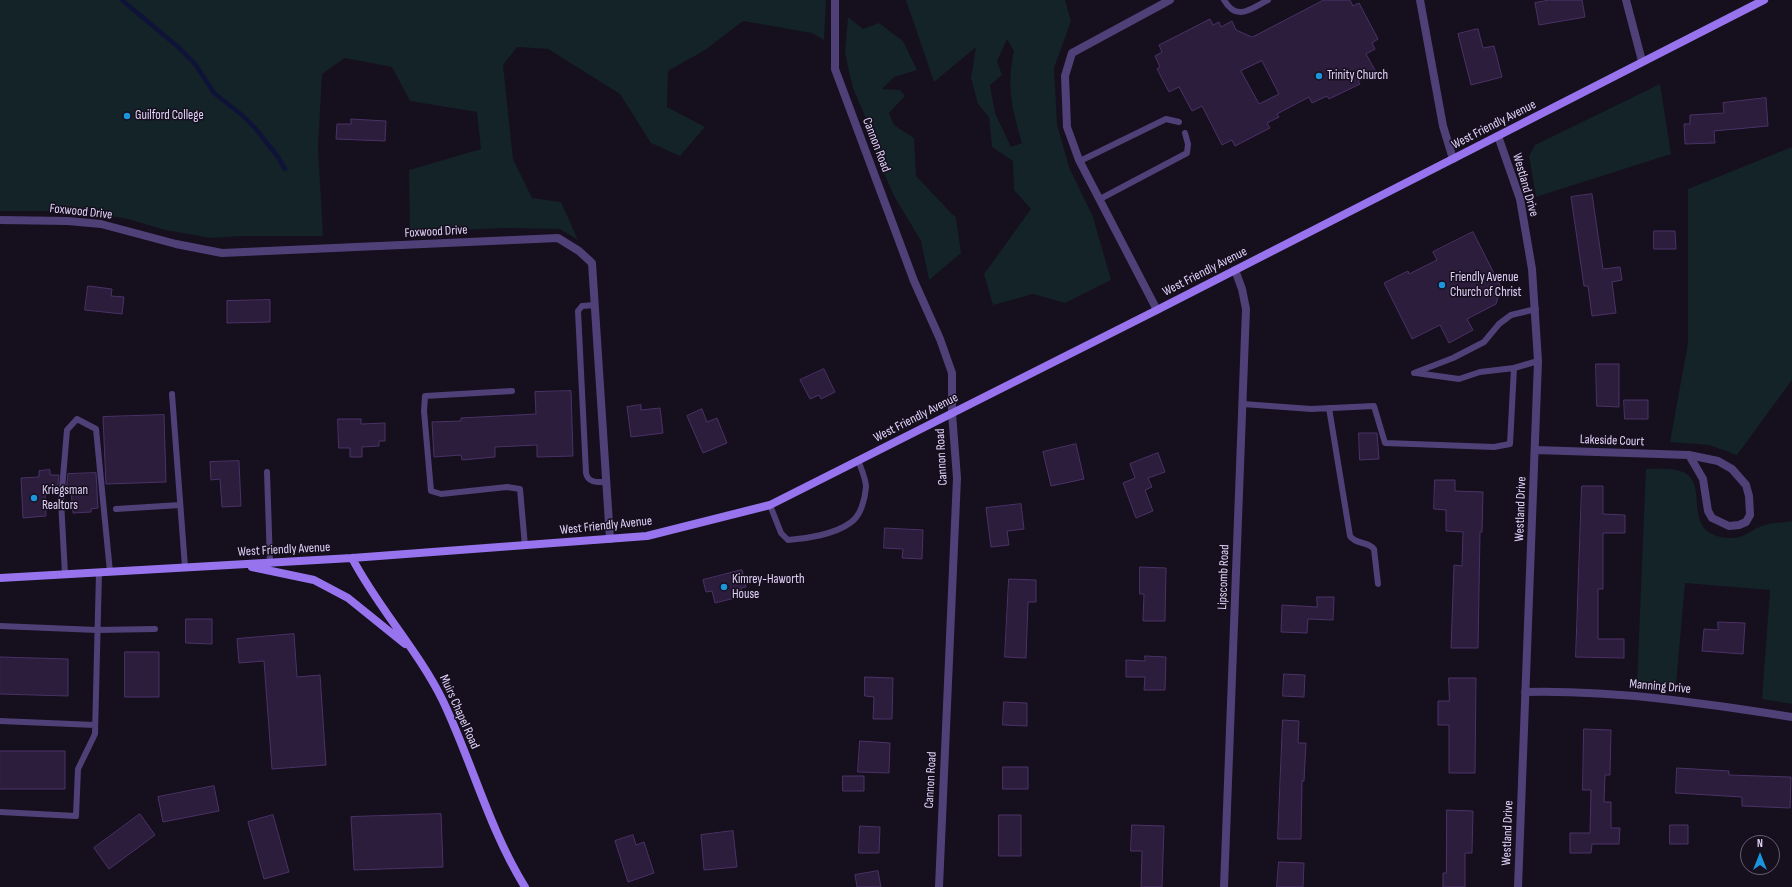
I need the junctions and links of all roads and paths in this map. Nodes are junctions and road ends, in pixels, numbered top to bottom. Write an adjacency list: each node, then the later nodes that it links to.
1 (835, 0): 26 (street, Cannon Road)
2 (1170, 0): 13 (street)
3 (1224, 0): 4 (lane)
4 (1268, 0)
5 (1420, 0): 12 (street)
6 (1626, 0): 8 (street)
7 (1764, 0): 8 (main road, West Friendly Avenue)
8 (1642, 61): 11 (main road, West Friendly Avenue)
9 (1179, 122): 13 (lane)
10 (1186, 133): 14 (lane)
11 (1498, 136): 12 (main road, West Friendly Avenue); 18 (street, Westland Drive)
12 (1453, 159): 16 (main road, West Friendly Avenue)
13 (1080, 161): 14 (street)
14 (1100, 199): 19 (street)
15 (0, 220): 17 (street, Foxwood Drive)
16 (1235, 270): 19 (main road, West Friendly Avenue); 24 (street, Lipscomb Road)
17 (594, 305): 31 (street, Foxwood Drive); 31 (lane)
18 (1536, 309): 20 (street, Westland Drive); 21 (lane)
19 (1157, 310): 26 (main road, West Friendly Avenue)
20 (1538, 361): 21 (lane); 27 (street, Westland Drive)
21 (1514, 368): 25 (lane)
22 (512, 391): 36 (lane)
23 (172, 394): 32 (lane)
24 (1243, 404): 25 (lane); 57 (street, Lipscomb Road)
25 (1329, 408): 45 (lane)
26 (952, 413): 29 (main road, West Friendly Avenue); 56 (street, Cannon Road)
27 (1535, 450): 28 (street, Lakeside Court); 50 (street, Westland Drive)
28 (1689, 455): 28 (street, Lakeside Court)
29 (858, 460): 33 (main road, West Friendly Avenue); 33 (lane)
30 (267, 472): 38 (lane)
31 (606, 482): 35 (street, Foxwood Drive)
32 (180, 505): 34 (lane); 40 (lane)
33 (770, 505): 35 (main road, West Friendly Avenue)
34 (116, 509)
35 (610, 539): 36 (main road, West Friendly Avenue)
36 (525, 546): 37 (main road, West Friendly Avenue)
37 (352, 558): 38 (main road, West Friendly Avenue); 49 (main road, Muirs Chapel Road)
38 (270, 563): 39 (main road, West Friendly Avenue)
39 (240, 564): 40 (main road, West Friendly Avenue); 49 (main road)
40 (185, 567): 42 (main road, West Friendly Avenue)
41 (99, 572): 42 (main road, West Friendly Avenue); 43 (main road, West Friendly Avenue); 48 (lane)
42 (110, 572): 43 (lane)
43 (65, 574): 44 (main road, West Friendly Avenue)
44 (0, 578)
45 (1378, 584)
46 (0, 626): 48 (lane)
47 (154, 629): 48 (lane)
48 (97, 630): 53 (lane)
49 (412, 649): 55 (main road, Muirs Chapel Road)
50 (1525, 692): 51 (street, Manning Drive); 58 (street, Westland Drive)
51 (1792, 717)
52 (0, 721): 53 (lane)
53 (95, 725): 54 (lane)
54 (0, 812)
55 (525, 887)
56 (939, 887)
57 (1224, 887)
58 (1518, 887)

